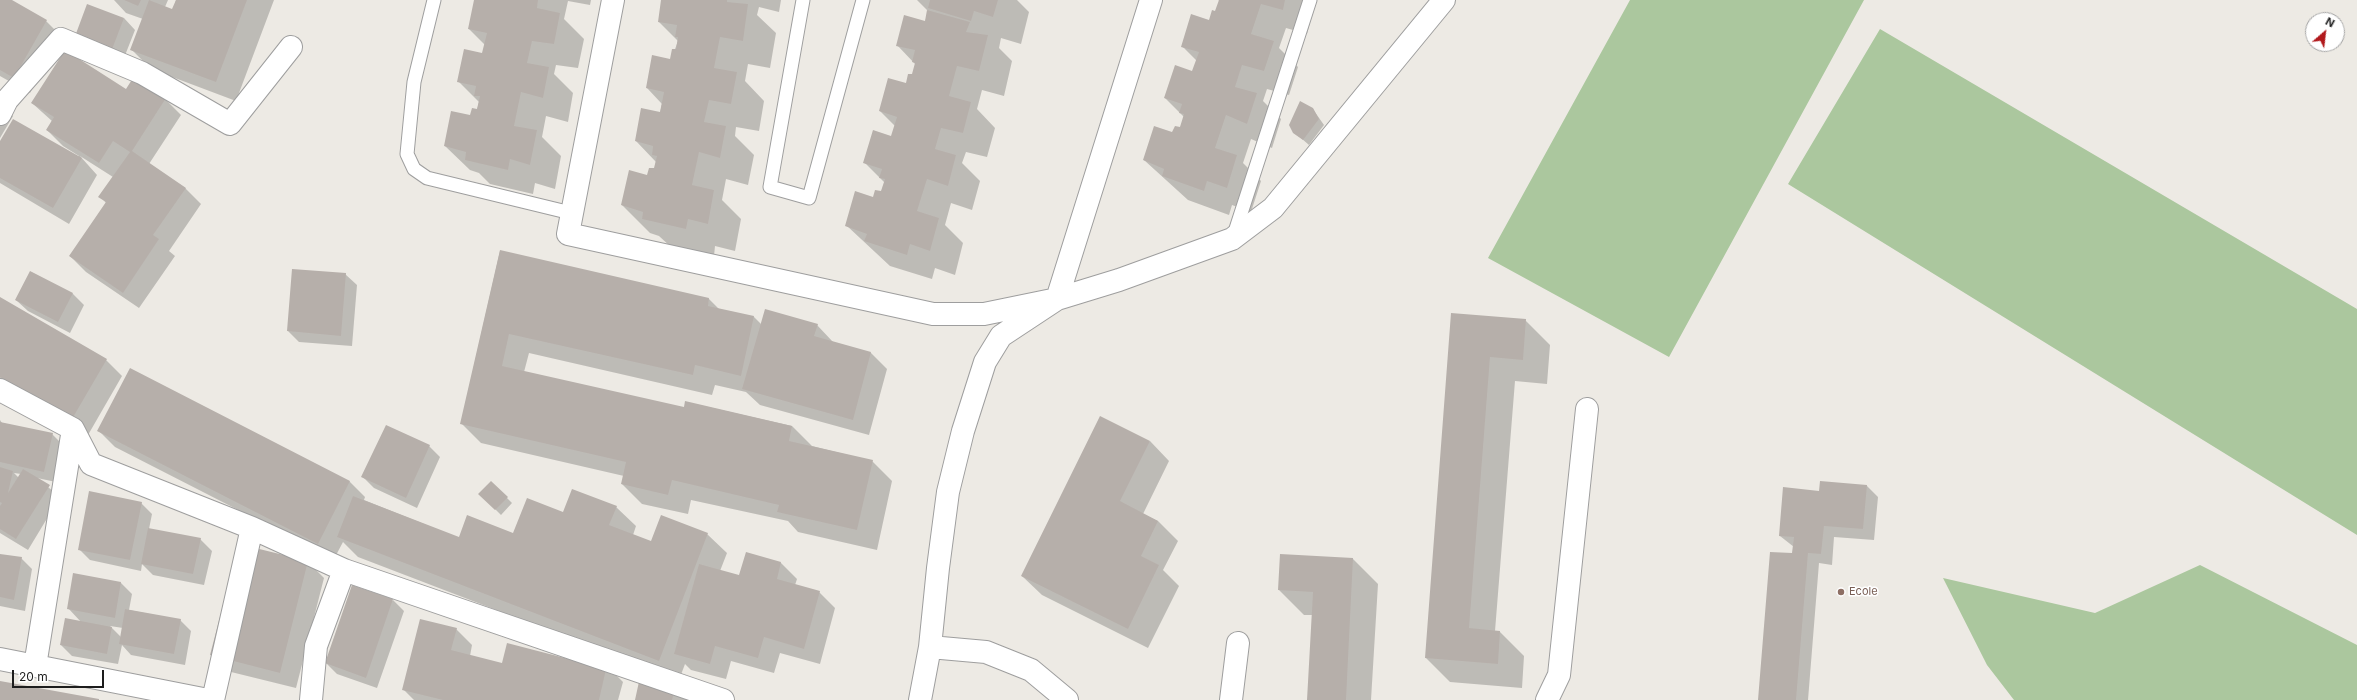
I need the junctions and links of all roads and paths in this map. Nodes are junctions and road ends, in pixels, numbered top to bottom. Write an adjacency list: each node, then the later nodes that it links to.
1 (434, 0): 10 (lane)
2 (613, 0): 10 (street)
3 (803, 0): 4 (lane)
4 (863, 0)
5 (1151, 0): 12 (street)
6 (1310, 0): 11 (lane)
7 (1444, 0): 11 (street)
8 (291, 47): 9 (street)
9 (0, 114)
10 (571, 213): 12 (street)
11 (1232, 239): 12 (street)
12 (1057, 299): 19 (street)
13 (0, 390): 15 (street)
14 (1587, 409): 29 (street)
15 (73, 429): 16 (street); 21 (street)
16 (252, 528): 17 (street); 23 (street)
17 (344, 570): 24 (street); 25 (street)
18 (1238, 643): 28 (street)
19 (930, 647): 26 (street); 27 (street)
20 (0, 659): 21 (street)
21 (36, 666): 22 (street)
22 (208, 700)
23 (213, 700)
24 (311, 700)
25 (723, 700)
26 (920, 700)
27 (1067, 700)
28 (1231, 700)
29 (1547, 700)

